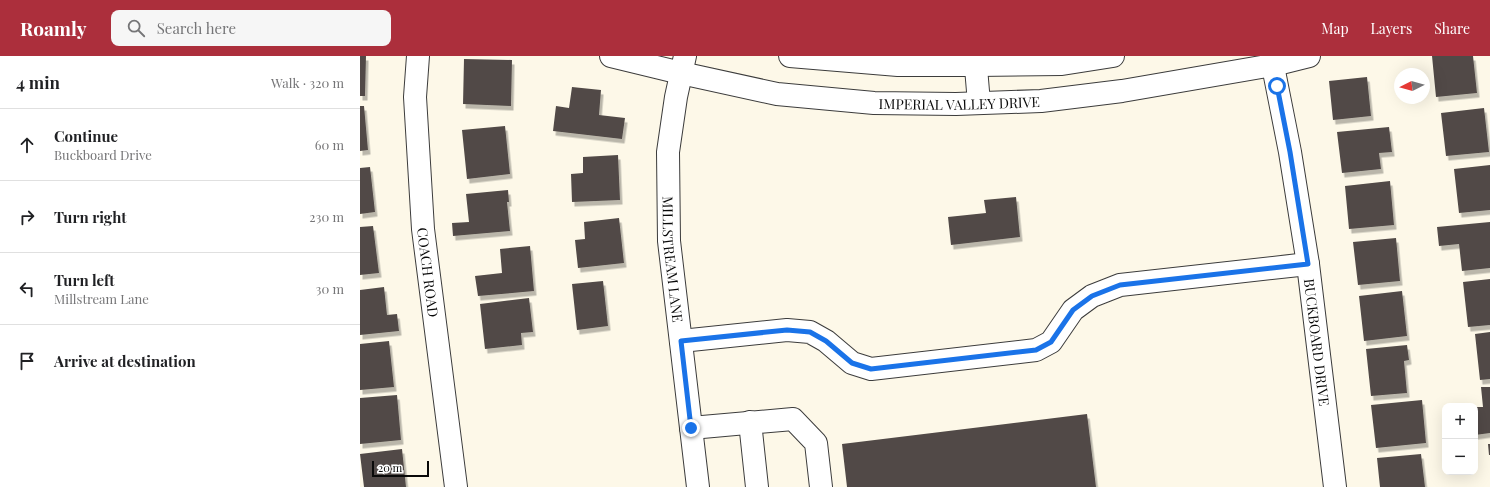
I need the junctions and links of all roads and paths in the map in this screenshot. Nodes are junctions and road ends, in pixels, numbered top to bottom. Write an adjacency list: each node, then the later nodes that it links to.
1 (418, 56): 14 (street, COACH ROAD)
2 (611, 56): 8 (street, IMPERIAL VALLEY DRIVE)
3 (790, 56): 6 (street)
4 (1113, 56): 6 (street)
5 (1309, 56): 7 (street, IMPERIAL VALLEY DRIVE)
6 (976, 60): 9 (street)
7 (1272, 61): 9 (street, IMPERIAL VALLEY DRIVE); 10 (street, BUCKBOARD DRIVE)
8 (683, 65): 9 (street, IMPERIAL VALLEY DRIVE); 11 (street, MILLSTREAM LANE)
9 (980, 104)
10 (1308, 264): 11 (street); 18 (street, BUCKBOARD DRIVE)
11 (681, 341): 13 (street, MILLSTREAM LANE)
12 (750, 422): 13 (street); 16 (street); 17 (street)
13 (691, 428): 15 (street, MILLSTREAM LANE)
14 (456, 487)
15 (698, 487)
16 (757, 487)
17 (821, 487)
18 (1335, 487)

